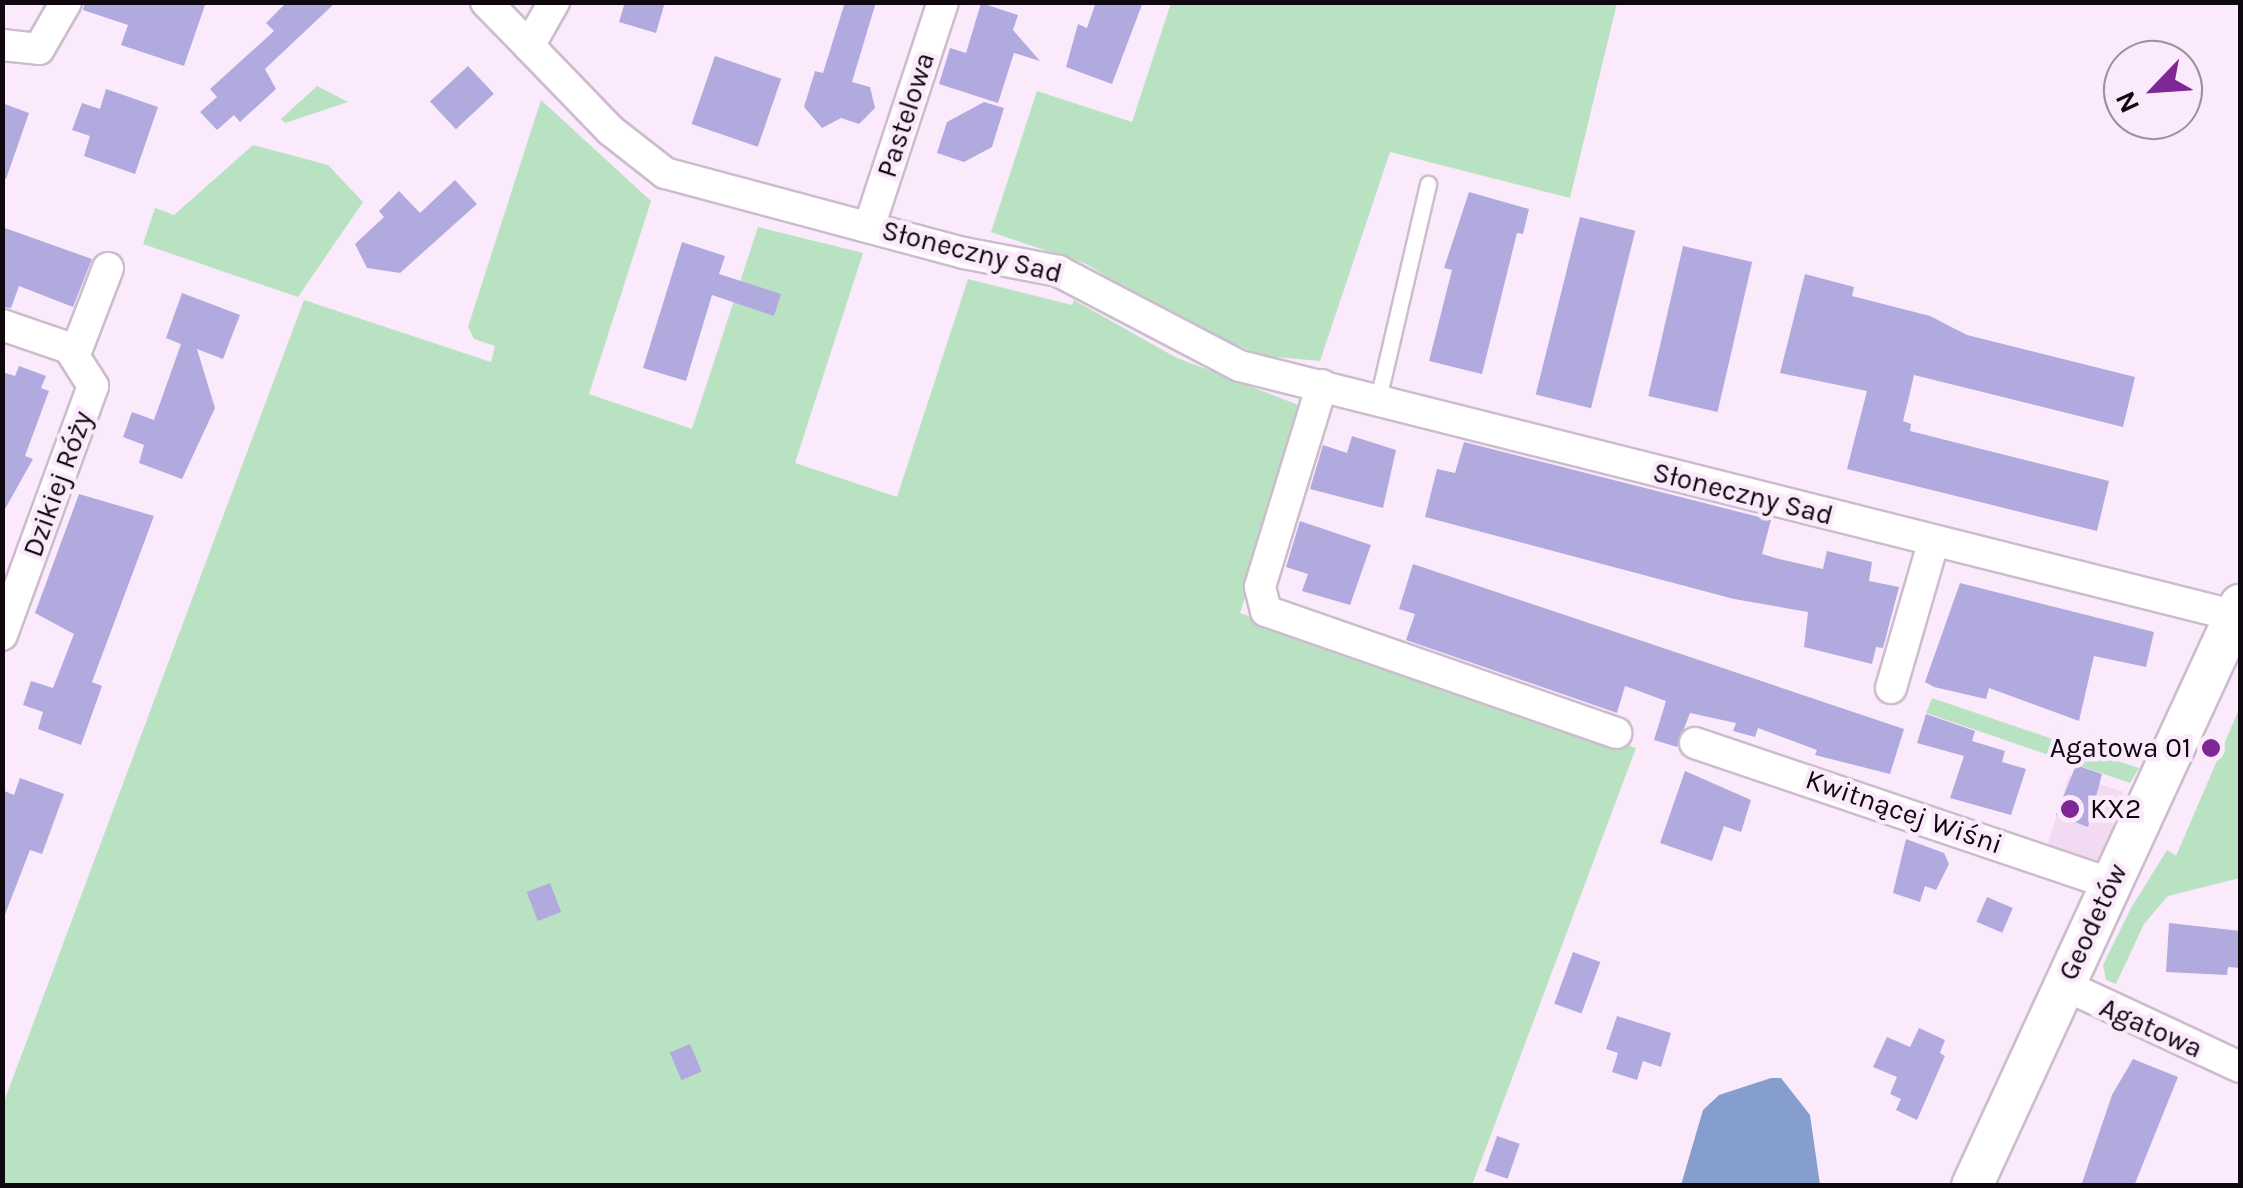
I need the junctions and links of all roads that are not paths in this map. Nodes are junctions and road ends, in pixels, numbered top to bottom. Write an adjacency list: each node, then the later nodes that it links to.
1 (66, 2): 5 (street)
2 (486, 2): 6 (street)
3 (554, 2): 6 (street)
4 (943, 2): 8 (street, Pastelowa)
5 (2, 45)
6 (529, 46): 8 (street, Słoneczny Sad)
7 (1428, 184): 13 (lane)
8 (869, 227): 12 (street, Słoneczny Sad)
9 (108, 268): 11 (street)
10 (2, 325): 11 (street)
11 (75, 354): 16 (street, Dzikiej Róży)
12 (1322, 385): 13 (street, Słoneczny Sad); 18 (street)
13 (1378, 400): 14 (street, Słoneczny Sad)
14 (1932, 543): 15 (street, Słoneczny Sad); 17 (street)
15 (2238, 610): 20 (street, Geodetów)
16 (2, 636)
17 (1890, 688)
18 (1616, 732)
19 (1696, 743): 20 (street, Kwitnącej Wiśni)
20 (2111, 884): 21 (street, Geodetów)
21 (2064, 985): 22 (street, Agatowa); 23 (street, Geodetów)
22 (2240, 1067)
23 (1972, 1186)

